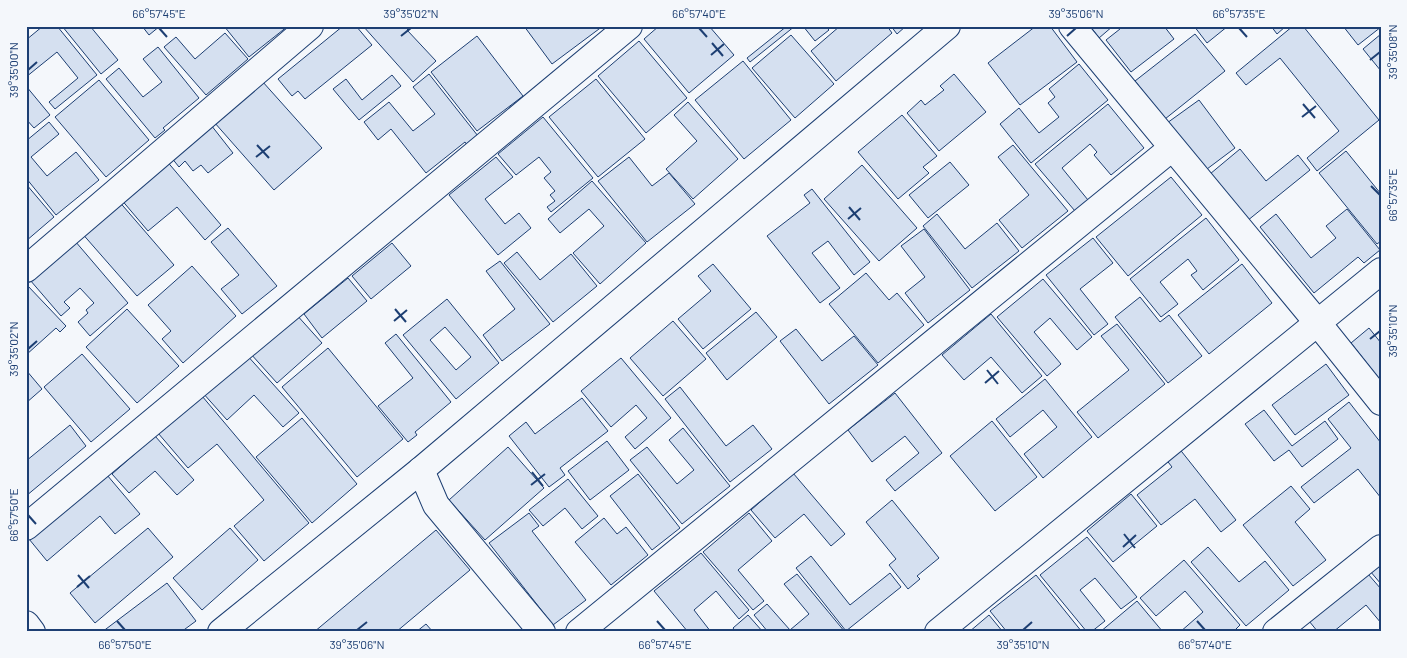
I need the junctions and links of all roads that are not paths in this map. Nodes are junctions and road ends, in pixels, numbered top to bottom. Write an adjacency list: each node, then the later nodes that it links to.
1 (310, 26): 6 (street)
2 (629, 26): 11 (street)
3 (947, 26): 10 (street)
4 (1072, 26): 5 (street)
5 (1172, 148): 8 (street); 17 (street)
6 (26, 269)
7 (1381, 271): 8 (street)
8 (1317, 322): 9 (street); 18 (street)
9 (1381, 402)
10 (421, 470): 15 (street); 16 (street)
11 (26, 527)
12 (1381, 548): 19 (street)
13 (26, 624): 14 (street)
14 (32, 632)
15 (221, 632)
16 (542, 632)
17 (579, 632)
18 (938, 632)
19 (1276, 632)

